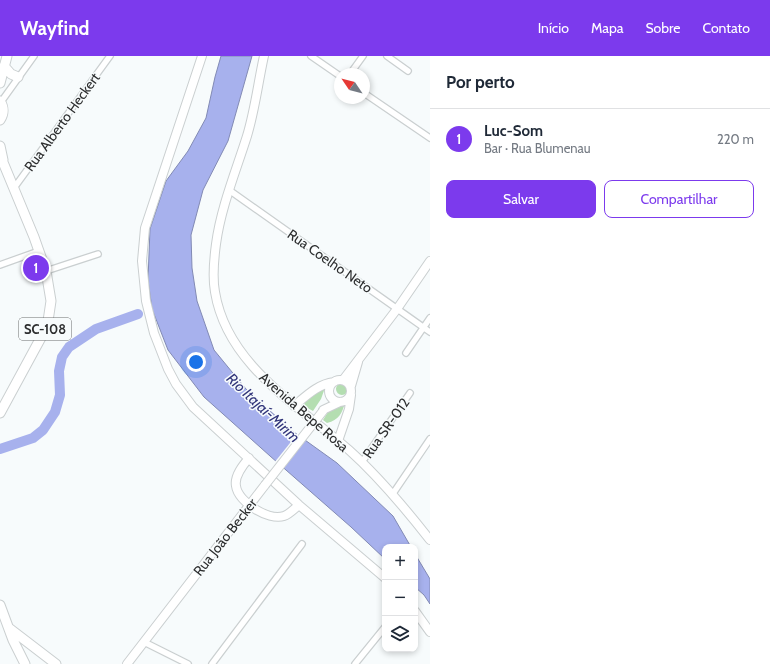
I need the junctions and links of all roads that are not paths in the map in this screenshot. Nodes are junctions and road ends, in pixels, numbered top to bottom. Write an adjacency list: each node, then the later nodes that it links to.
1 (2, 56): 10 (main road)
2 (7, 56): 10 (main road)
3 (34, 56): 14 (street)
4 (110, 56): 22 (street, Rua Alberto Heckert)
5 (202, 56): 46 (main road)
6 (264, 56): 23 (main road, Avenida Bepe Rosa)
7 (311, 56): 13 (street)
8 (363, 56): 11 (street)
9 (387, 56): 12 (street)
10 (2, 63): 14 (main road); 15 (main road)
11 (354, 68)
12 (408, 71)
13 (334, 72)
14 (18, 77): 17 (street)
15 (0, 83)
16 (370, 97): 19 (street)
17 (1, 102): 18 (main road)
18 (0, 120)
19 (430, 138)
20 (0, 146): 21 (main road, SC-108)
21 (2, 158): 22 (main road, SC-108)
22 (14, 188): 24 (main road, SC-108)
23 (229, 190): 29 (street, Rua Coelho Neto); 41 (main road, Avenida Bepe Rosa)
24 (39, 251): 27 (street); 28 (main road, SC-108)
25 (98, 254): 28 (street)
26 (430, 261): 29 (main road)
27 (0, 265)
28 (46, 271): 43 (main road, SC-108)
29 (397, 309): 31 (street, Rua Coelho Neto); 34 (main road)
30 (430, 318): 31 (street)
31 (423, 328): 32 (street, Rua Coelho Neto); 33 (street)
32 (430, 332)
33 (406, 352)
34 (358, 362): 35 (main road); 37 (main road)
35 (343, 380): 36 (main road); 37 (main road)
36 (334, 382): 39 (main road); 41 (main road)
37 (350, 391): 40 (main road); 45 (main road)
38 (410, 393): 47 (street, Rua SR-012)
39 (330, 395): 40 (main road); 42 (main road, Rua João Becker)
40 (340, 402): 42 (main road, Rua João Becker)
41 (294, 406): 45 (main road, Avenida Bepe Rosa)
42 (323, 411): 49 (main road, Rua João Becker, bridge)
43 (0, 413)
44 (430, 439): 48 (street)
45 (338, 441): 47 (main road, Avenida Bepe Rosa)
46 (249, 458): 49 (main road); 50 (main road)
47 (362, 462): 48 (main road, Avenida Bepe Rosa)
48 (392, 495): 51 (main road, Avenida Bepe Rosa)
49 (249, 505): 50 (main road); 59 (main road, Rua João Becker)
50 (299, 505): 53 (main road)
51 (430, 540)
52 (302, 544): 66 (street)
53 (382, 575)
54 (0, 605): 56 (main road)
55 (418, 615): 58 (main road)
56 (8, 627): 60 (main road); 61 (main road)
57 (382, 631): 67 (street)
58 (430, 632)
59 (144, 642): 64 (main road, Rua João Becker); 65 (street)
60 (29, 643): 61 (main road); 63 (main road)
61 (20, 654): 62 (main road)
62 (25, 664)
63 (56, 664)
64 (127, 664)
65 (188, 664)
66 (212, 664)
67 (355, 664)

